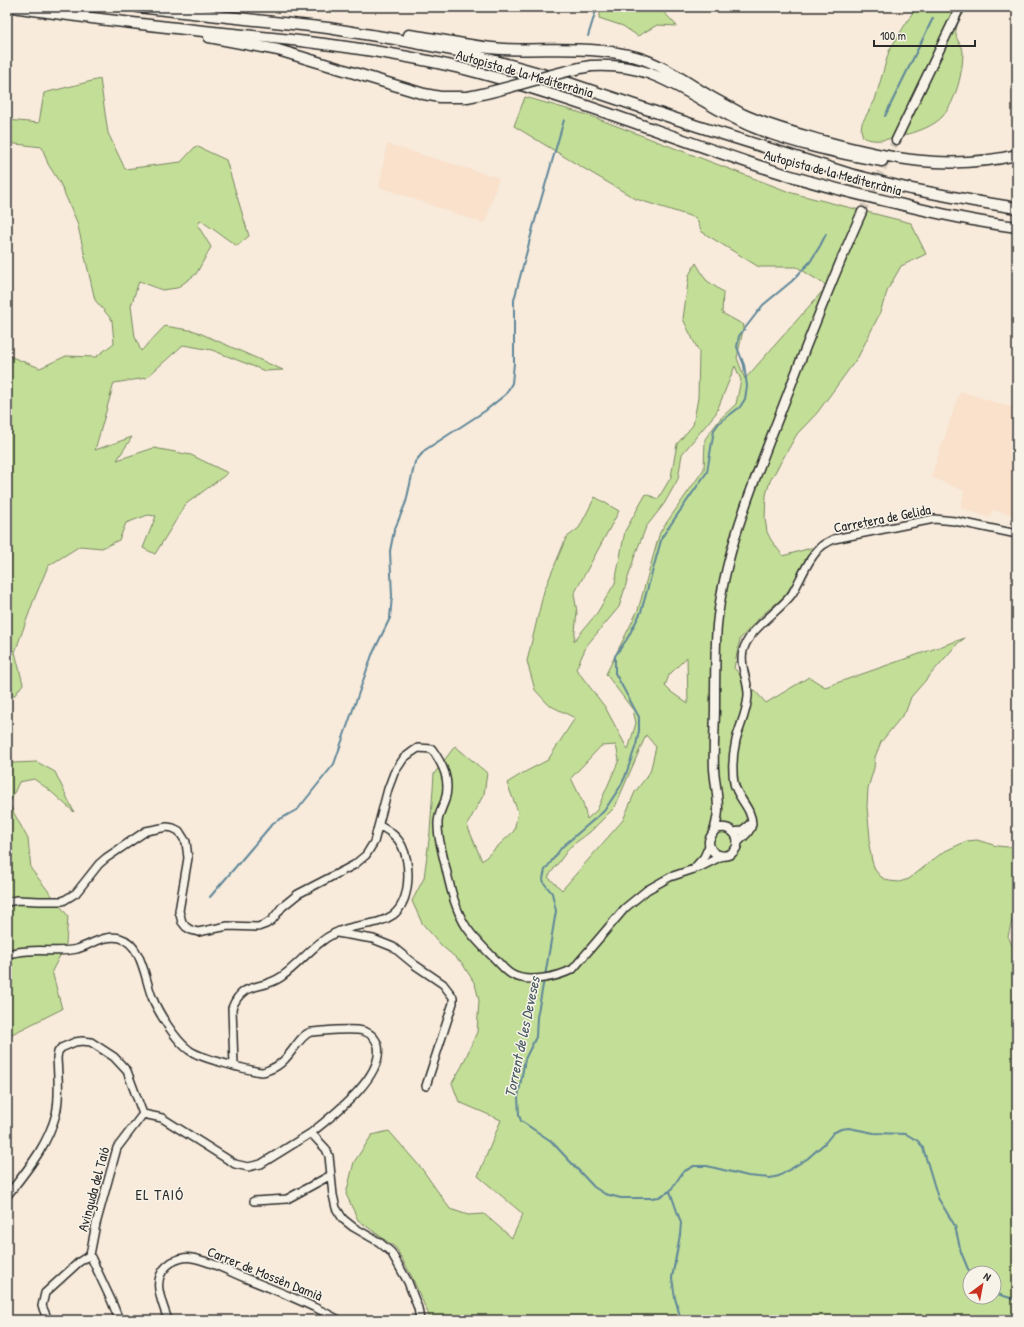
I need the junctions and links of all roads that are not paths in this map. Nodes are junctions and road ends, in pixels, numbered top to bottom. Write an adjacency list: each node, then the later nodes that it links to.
1 (12, 7): 4 (highway, Autopista de la Mediterrània)
2 (138, 7): 5 (highway, Autopista de la Mediterrània)
3 (960, 7): 6 (main road)
4 (138, 24): 8 (highway, bridge); 11 (highway, Autopista de la Mediterrània)
5 (328, 28): 7 (highway); 9 (highway, Autopista de la Mediterrània)
6 (896, 140)
7 (1017, 155)
8 (1017, 162)
9 (1017, 208)
10 (862, 212): 13 (main road)
11 (1017, 227)
12 (1017, 534): 14 (street, Carretera de Gelida)
13 (718, 808): 16 (main road); 17 (main road)
14 (751, 822): 17 (street); 18 (street)
15 (380, 826): 21 (street); 22 (street); 23 (street)
16 (714, 830): 17 (main road); 19 (main road)
17 (730, 830): 18 (main road)
18 (737, 843): 20 (main road)
19 (710, 846): 20 (main road); 21 (street)
20 (722, 856): 21 (street)
21 (694, 868)
22 (7, 902)
23 (335, 932): 25 (street); 26 (street)
24 (7, 954): 25 (street)
25 (234, 1066): 28 (street)
26 (426, 1086)
27 (143, 1114): 28 (street); 30 (street); 32 (street, Avinguda del Taió)
28 (311, 1133): 29 (street)
29 (331, 1175): 31 (street); 37 (street)
30 (7, 1196)
31 (254, 1201)
32 (90, 1255): 33 (street); 34 (street)
33 (48, 1320)
34 (119, 1320)
35 (168, 1320): 36 (street, Carrer de Mossèn Damià)
36 (339, 1320)
37 (420, 1320)

